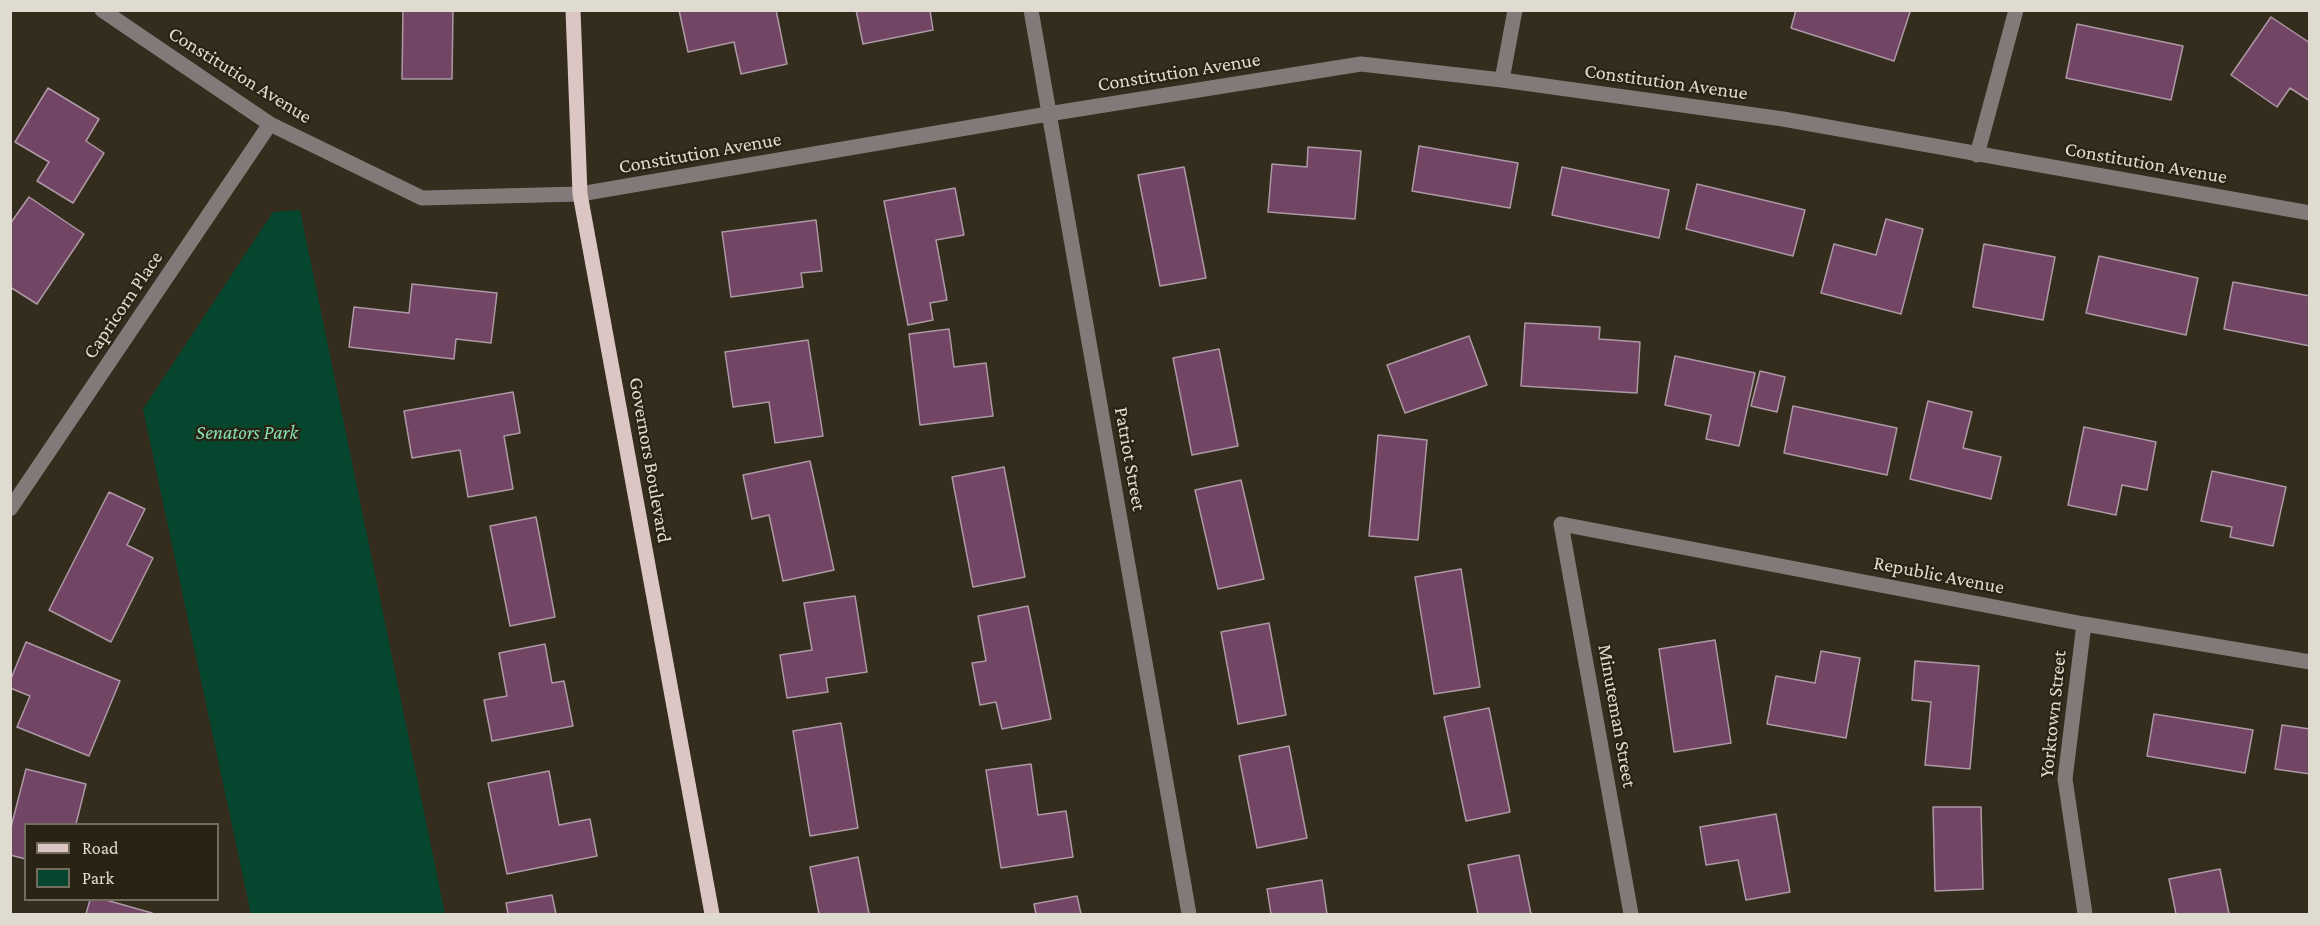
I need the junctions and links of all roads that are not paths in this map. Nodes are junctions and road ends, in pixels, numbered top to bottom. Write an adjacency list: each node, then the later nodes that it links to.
1 (102, 10): 8 (street, Constitution Avenue)
2 (573, 10): 10 (main road, Governors Boulevard)
3 (1030, 10): 7 (street, Patriot Street)
4 (1515, 10): 6 (street)
5 (2016, 10): 9 (street)
6 (1502, 80): 7 (street, Constitution Avenue); 9 (street, Constitution Avenue)
7 (1048, 114): 10 (street, Constitution Avenue); 17 (street, Patriot Street)
8 (270, 124): 10 (street, Constitution Avenue); 12 (street, Capricorn Place)
9 (1977, 154): 11 (street, Constitution Avenue)
10 (580, 194): 16 (main road, Governors Boulevard)
11 (2310, 213)
12 (10, 509)
13 (1561, 524): 14 (street, Republic Avenue); 18 (street, Minuteman Street)
14 (2084, 624): 15 (street, Republic Avenue); 19 (street, Yorktown Street)
15 (2310, 662)
16 (712, 915)
17 (1189, 915)
18 (1631, 915)
19 (2085, 915)

